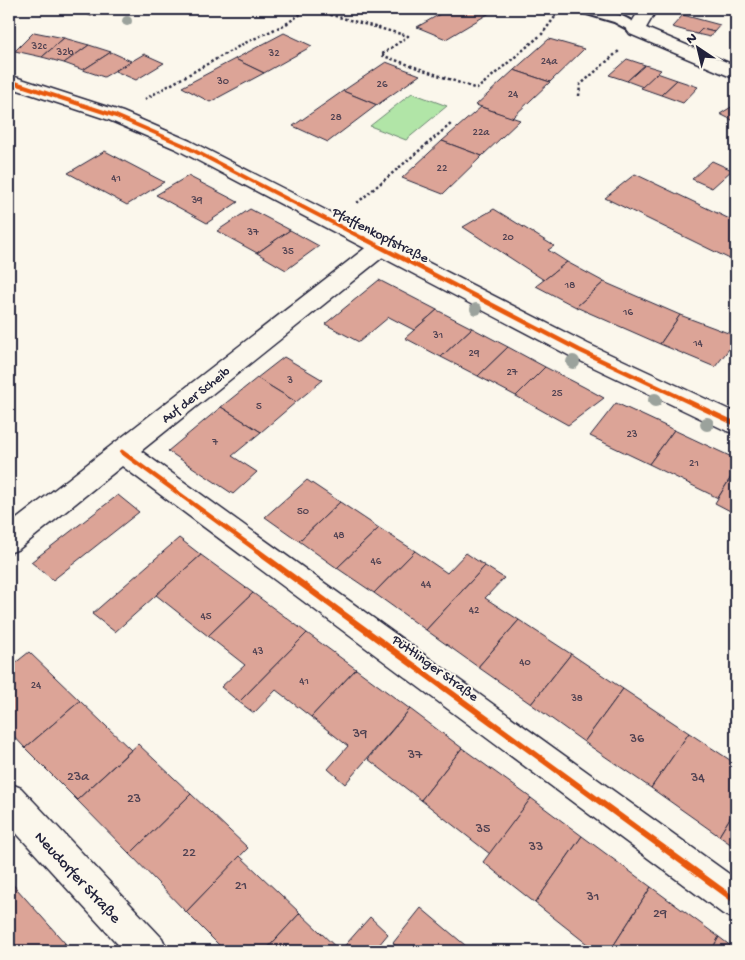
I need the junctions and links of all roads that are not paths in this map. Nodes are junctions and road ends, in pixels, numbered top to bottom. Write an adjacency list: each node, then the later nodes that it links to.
1 (584, 9): 3 (lane)
2 (648, 9): 3 (street)
3 (636, 30): 4 (street)
4 (736, 73)
5 (9, 81): 6 (street, Pfaffenkopfstraße)
6 (382, 247): 7 (street, Pfaffenkopfstraße); 8 (street, Auf der Scheib)
7 (736, 424)
8 (122, 452): 9 (street, Auf der Scheib); 11 (street, Püttlinger Straße)
9 (9, 541)
10 (9, 800): 12 (street, Neudorfer Straße)
11 (736, 900)
12 (149, 951)

